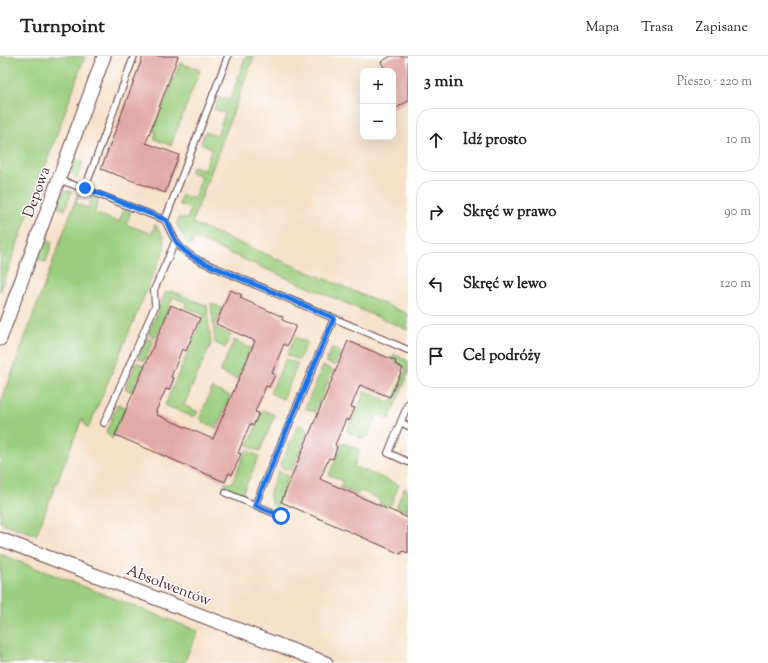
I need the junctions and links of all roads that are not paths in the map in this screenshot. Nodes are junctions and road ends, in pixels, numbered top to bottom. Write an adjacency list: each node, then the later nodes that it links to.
1 (104, 56): 4 (street, Depowa)
2 (134, 56): 5 (lane)
3 (228, 56): 6 (lane)
4 (58, 178): 5 (lane); 9 (street, Depowa)
5 (85, 188): 6 (lane)
6 (166, 220): 7 (lane)
7 (175, 242): 8 (lane); 13 (lane)
8 (334, 318): 10 (lane); 17 (lane)
9 (0, 339)
10 (408, 350)
11 (408, 404): 12 (lane)
12 (401, 422): 14 (lane); 15 (lane)
13 (104, 423)
14 (408, 426)
15 (408, 462)
16 (226, 493): 17 (lane)
17 (255, 505): 18 (lane)
18 (281, 516)
19 (0, 539): 20 (street, Absolwentów)
20 (326, 663)

